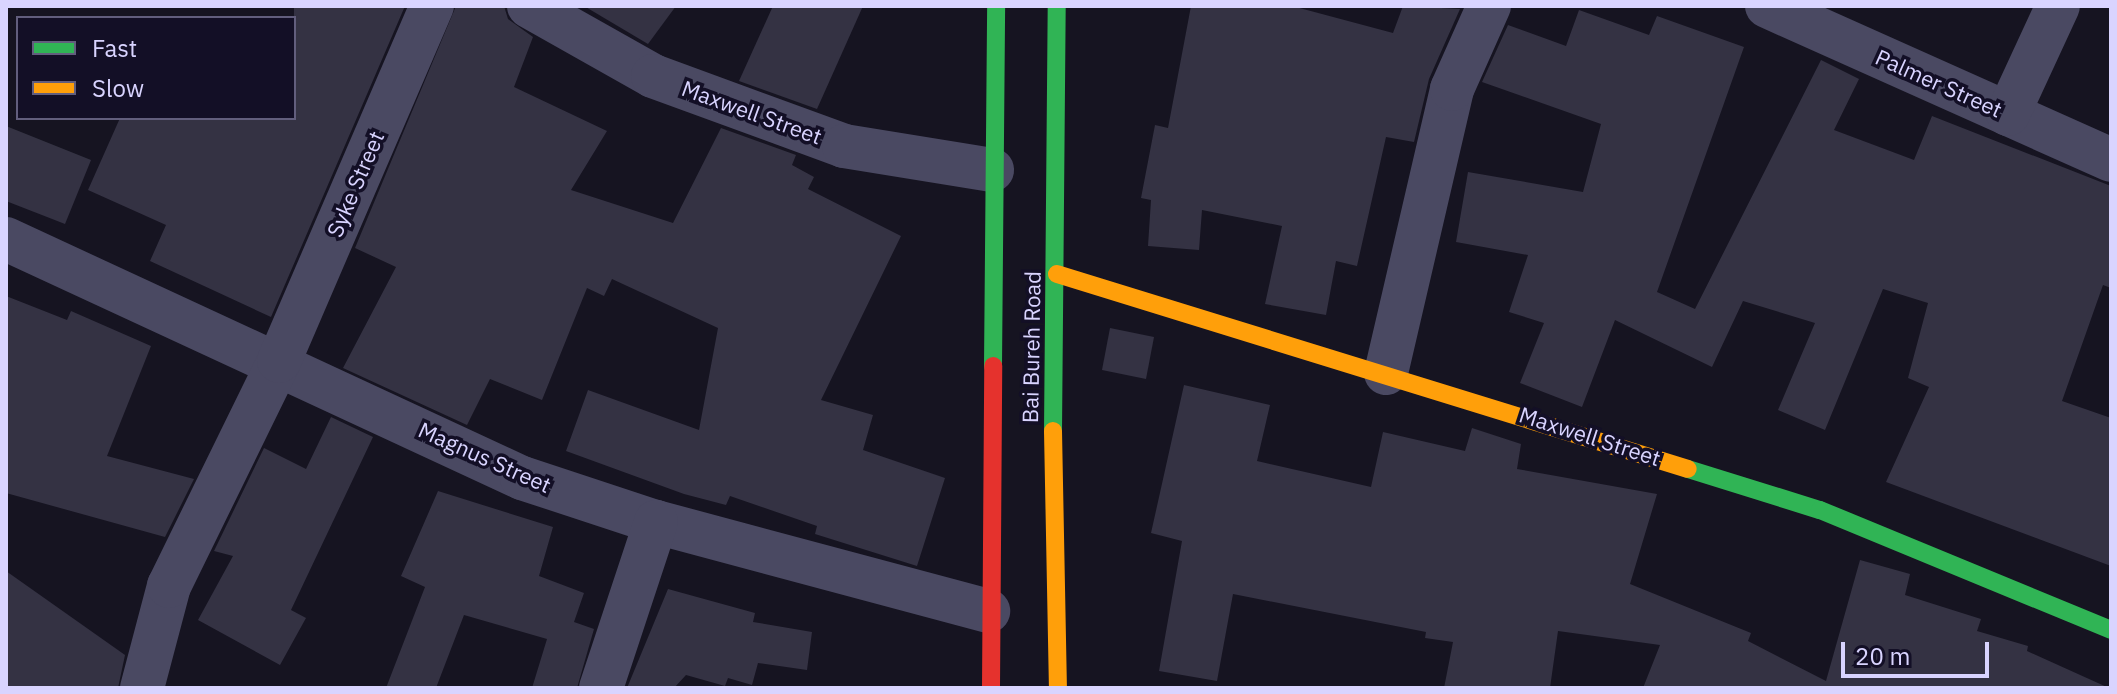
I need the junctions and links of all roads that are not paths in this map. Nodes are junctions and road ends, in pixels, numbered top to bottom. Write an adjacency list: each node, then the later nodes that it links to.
1 (432, 6): 13 (street, Syke Street)
2 (529, 6): 10 (street, Maxwell Street)
3 (996, 6): 10 (main road, Bai Bureh Road)
4 (1057, 6): 12 (main road, Bai Bureh Road)
5 (1489, 6): 14 (street)
6 (1767, 6): 8 (street, Palmer Street)
7 (2058, 6): 8 (street)
8 (2008, 114): 9 (street, Palmer Street)
9 (2111, 160)
10 (992, 170): 16 (main road, Bai Bureh Road)
11 (6, 239): 13 (street, Magnus Street)
12 (1057, 274): 14 (main road, Maxwell Street); 21 (main road, Bai Bureh Road)
13 (279, 361): 15 (street, Magnus Street); 18 (street, Syke Street)
14 (1386, 373): 17 (main road, Maxwell Street)
15 (656, 522): 16 (street, Magnus Street); 19 (street)
16 (988, 611): 20 (main road, Bai Bureh Road)
17 (2111, 630)
18 (142, 688)
19 (601, 688)
20 (991, 688)
21 (1058, 688)

